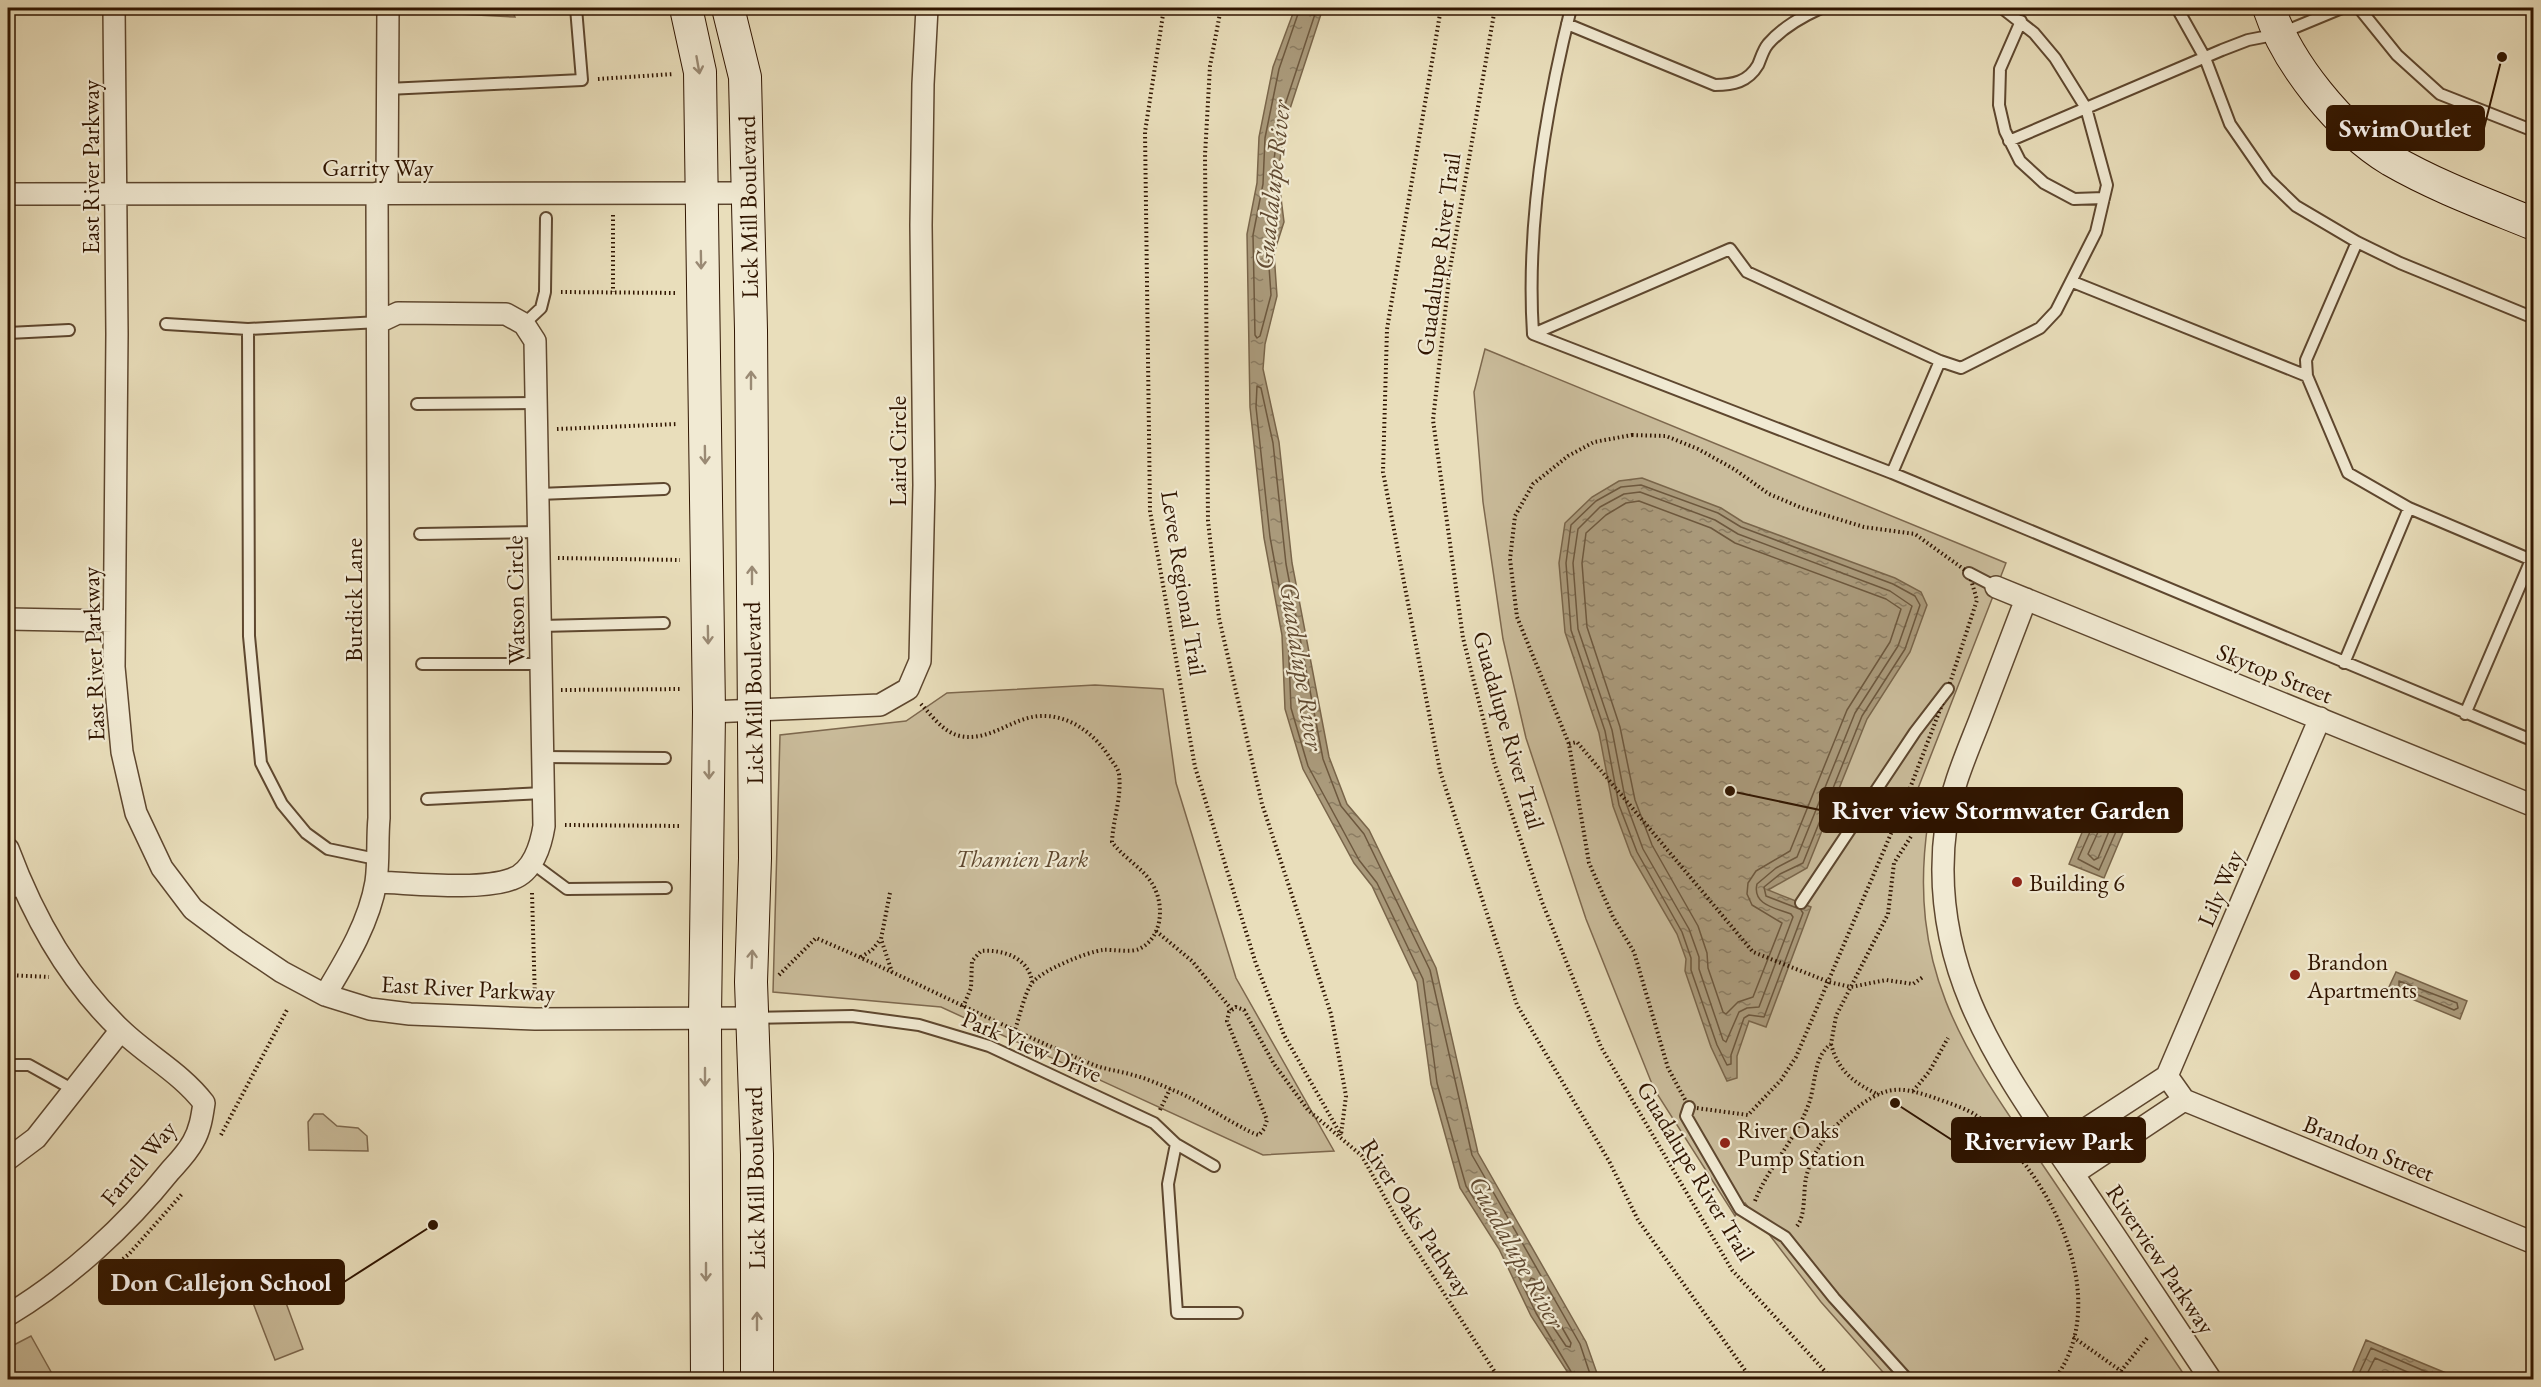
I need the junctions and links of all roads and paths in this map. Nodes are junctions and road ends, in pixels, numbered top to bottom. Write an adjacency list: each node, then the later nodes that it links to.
1 (114, 8): 29 (street, East River Parkway)
2 (388, 8): 23 (street, Burdick Lane)
3 (576, 8): 22 (lane)
4 (686, 8): 21 (main road, Lick Mill Boulevard, one-way to 21)
5 (728, 8): 28 (main road, Lick Mill Boulevard)
6 (927, 8): 74 (street, Laird Circle)
7 (1164, 8): 127 (path, Levee Regional Trail)
8 (1221, 8): 127 (path)
9 (1441, 8): 144 (path)
10 (1496, 8): 145 (path, Guadalupe River Trail)
11 (1571, 8): 19 (lane)
12 (1821, 8): 19 (lane)
13 (2002, 8): 17 (lane)
14 (2177, 8): 20 (lane)
15 (2342, 8): 18 (lane)
16 (2359, 8): 25 (lane)
17 (2021, 21): 24 (lane); 26 (lane)
18 (2274, 21): 20 (lane); 35 (main road)
19 (1567, 24): 48 (lane)
20 (2205, 58): 24 (lane); 36 (lane)
21 (700, 72): 22 (path); 27 (main road, Lick Mill Boulevard)
22 (582, 80): 23 (lane)
23 (387, 89): 30 (street, Burdick Lane)
24 (2086, 108): 26 (lane); 33 (lane)
25 (2534, 131)
26 (2009, 141): 33 (lane)
27 (699, 192): 28 (street, Garrity Way); 31 (street, Garrity Way); 40 (main road, Lick Mill Boulevard, one-way to 40)
28 (748, 192): 78 (main road, Lick Mill Boulevard, one-way to 28)
29 (117, 193): 30 (street, Garrity Way); 32 (street, Garrity Way); 68 (street, East River Parkway)
30 (382, 193): 31 (street, Garrity Way); 42 (street, Burdick Lane)
31 (612, 193): 39 (path)
32 (8, 194)
33 (2104, 198): 37 (lane)
34 (546, 218): 38 (lane)
35 (2534, 224)
36 (2357, 242): 41 (lane); 50 (lane)
37 (2073, 282): 49 (lane); 50 (lane)
38 (545, 292): 39 (path); 44 (lane)
39 (613, 292): 40 (path)
40 (702, 293): 53 (main road, Lick Mill Boulevard)
41 (2534, 318)
42 (379, 322): 44 (street); 45 (lane); 92 (street, Burdick Lane)
43 (166, 324): 45 (lane)
44 (524, 324): 51 (street, Watson Circle)
45 (248, 329): 92 (lane)
46 (69, 330): 47 (lane)
47 (8, 333)
48 (1533, 333): 49 (lane); 55 (lane)
49 (1940, 361): 55 (lane)
50 (2307, 376): 58 (lane)
51 (537, 403): 52 (lane); 54 (street, Watson Circle)
52 (417, 404)
53 (704, 423): 54 (path); 62 (main road, Lick Mill Boulevard, one-way to 62)
54 (538, 429): 57 (street, Watson Circle)
55 (1892, 473): 71 (lane)
56 (664, 489): 57 (lane)
57 (539, 494): 59 (street, Watson Circle)
58 (2409, 508): 63 (lane); 71 (lane)
59 (539, 532): 60 (lane); 61 (street, Watson Circle)
60 (420, 534)
61 (540, 558): 62 (path); 70 (street, Watson Circle)
62 (707, 560): 77 (main road, Lick Mill Boulevard, one-way to 77)
63 (2532, 560): 79 (lane)
64 (1969, 573): 65 (lane); 75 (path); 82 (path)
65 (1996, 587): 66 (street, Skytop Street)
66 (2026, 599): 80 (street, Skytop Street); 129 (street, Riverview Parkway)
67 (8, 619): 68 (street)
68 (113, 621): 110 (street, East River Parkway)
69 (664, 623): 70 (lane)
70 (541, 626): 73 (street, Watson Circle)
71 (2344, 663): 79 (lane)
72 (422, 664): 73 (lane)
73 (541, 664): 76 (street, Watson Circle)
74 (908, 689): 78 (street); 99 (path)
75 (1948, 689): 98 (lane); 107 (path)
76 (542, 691): 77 (path); 83 (street, Watson Circle)
77 (709, 700): 78 (street); 89 (main road, Lick Mill Boulevard, one-way to 89)
78 (752, 710): 113 (main road, Lick Mill Boulevard, one-way to 78)
79 (2465, 714): 81 (lane)
80 (2320, 718): 87 (street, Skytop Street); 121 (street, Lily Way)
81 (2534, 741)
82 (1569, 744): 107 (path); 126 (path)
83 (543, 757): 84 (lane); 85 (street, Watson Circle)
84 (665, 758)
85 (543, 793): 86 (lane); 88 (street, Watson Circle)
86 (427, 799)
87 (2534, 806)
88 (544, 826): 89 (path); 93 (street, Watson Circle)
89 (709, 826): 115 (main road, Lick Mill Boulevard)
90 (1912, 835): 109 (path)
91 (8, 849): 96 (street, Farrell Way)
92 (376, 860): 94 (street, Burdick Lane)
93 (532, 863): 94 (street); 95 (lane); 114 (path)
94 (376, 882): 110 (street, Burdick Lane)
95 (666, 888)
96 (15, 891): 105 (street, Farrell Way)
97 (890, 892): 100 (path)
98 (1802, 903)
99 (1156, 931): 106 (path); 112 (path)
100 (880, 939): 101 (path); 102 (path)
101 (861, 957): 102 (path); 108 (path)
102 (892, 972): 111 (path)
103 (8, 975): 105 (path)
104 (1923, 977): 109 (path)
105 (76, 978): 116 (street, Farrell Way)
106 (1032, 982): 111 (path); 117 (path)
107 (1829, 982): 109 (path); 126 (path)
108 (770, 983)
109 (1851, 987): 119 (path)
110 (325, 995): 114 (street, East River Parkway)
111 (963, 1007): 117 (path)
112 (1232, 1010): 117 (path); 127 (path, River Oaks Pathway)
113 (752, 1018): 115 (street, East River Parkway); 128 (lane, Park View Drive); 142 (main road, Lick Mill Boulevard, one-way to 113)
114 (535, 1019): 115 (street, East River Parkway)
115 (705, 1019): 141 (main road, Lick Mill Boulevard, one-way to 141)
116 (121, 1030): 122 (street); 137 (street, Farrell Way)
117 (1015, 1030)
118 (1948, 1038): 123 (path)
119 (1831, 1044): 124 (path); 133 (path)
120 (8, 1065): 122 (lane)
121 (2167, 1076): 125 (street); 129 (street)
122 (72, 1089): 130 (street)
123 (1913, 1091): 124 (path); 138 (path)
124 (1878, 1095): 134 (path)
125 (2184, 1100): 132 (street); 135 (street, Brandon Street)
126 (1689, 1107): 133 (lane)
127 (1341, 1135): 143 (path, River Oaks Pathway)
128 (1176, 1144): 131 (lane, Park View Drive); 136 (lane)
129 (2055, 1149): 132 (street, Riverview Parkway)
130 (8, 1159)
131 (1214, 1166)
132 (2073, 1174): 149 (street, Riverview Parkway)
133 (1752, 1218): 134 (lane)
134 (1785, 1237): 146 (lane)
135 (2534, 1243)
136 (1237, 1313)
137 (8, 1315)
138 (2073, 1337): 140 (path); 147 (path)
139 (2148, 1337): 140 (path)
140 (2121, 1371): 148 (path)
141 (706, 1380)
142 (757, 1380)
143 (1500, 1380)
144 (1752, 1380)
145 (1833, 1380)
146 (1908, 1380)
147 (2054, 1380)
148 (2127, 1380)
149 (2211, 1380)

